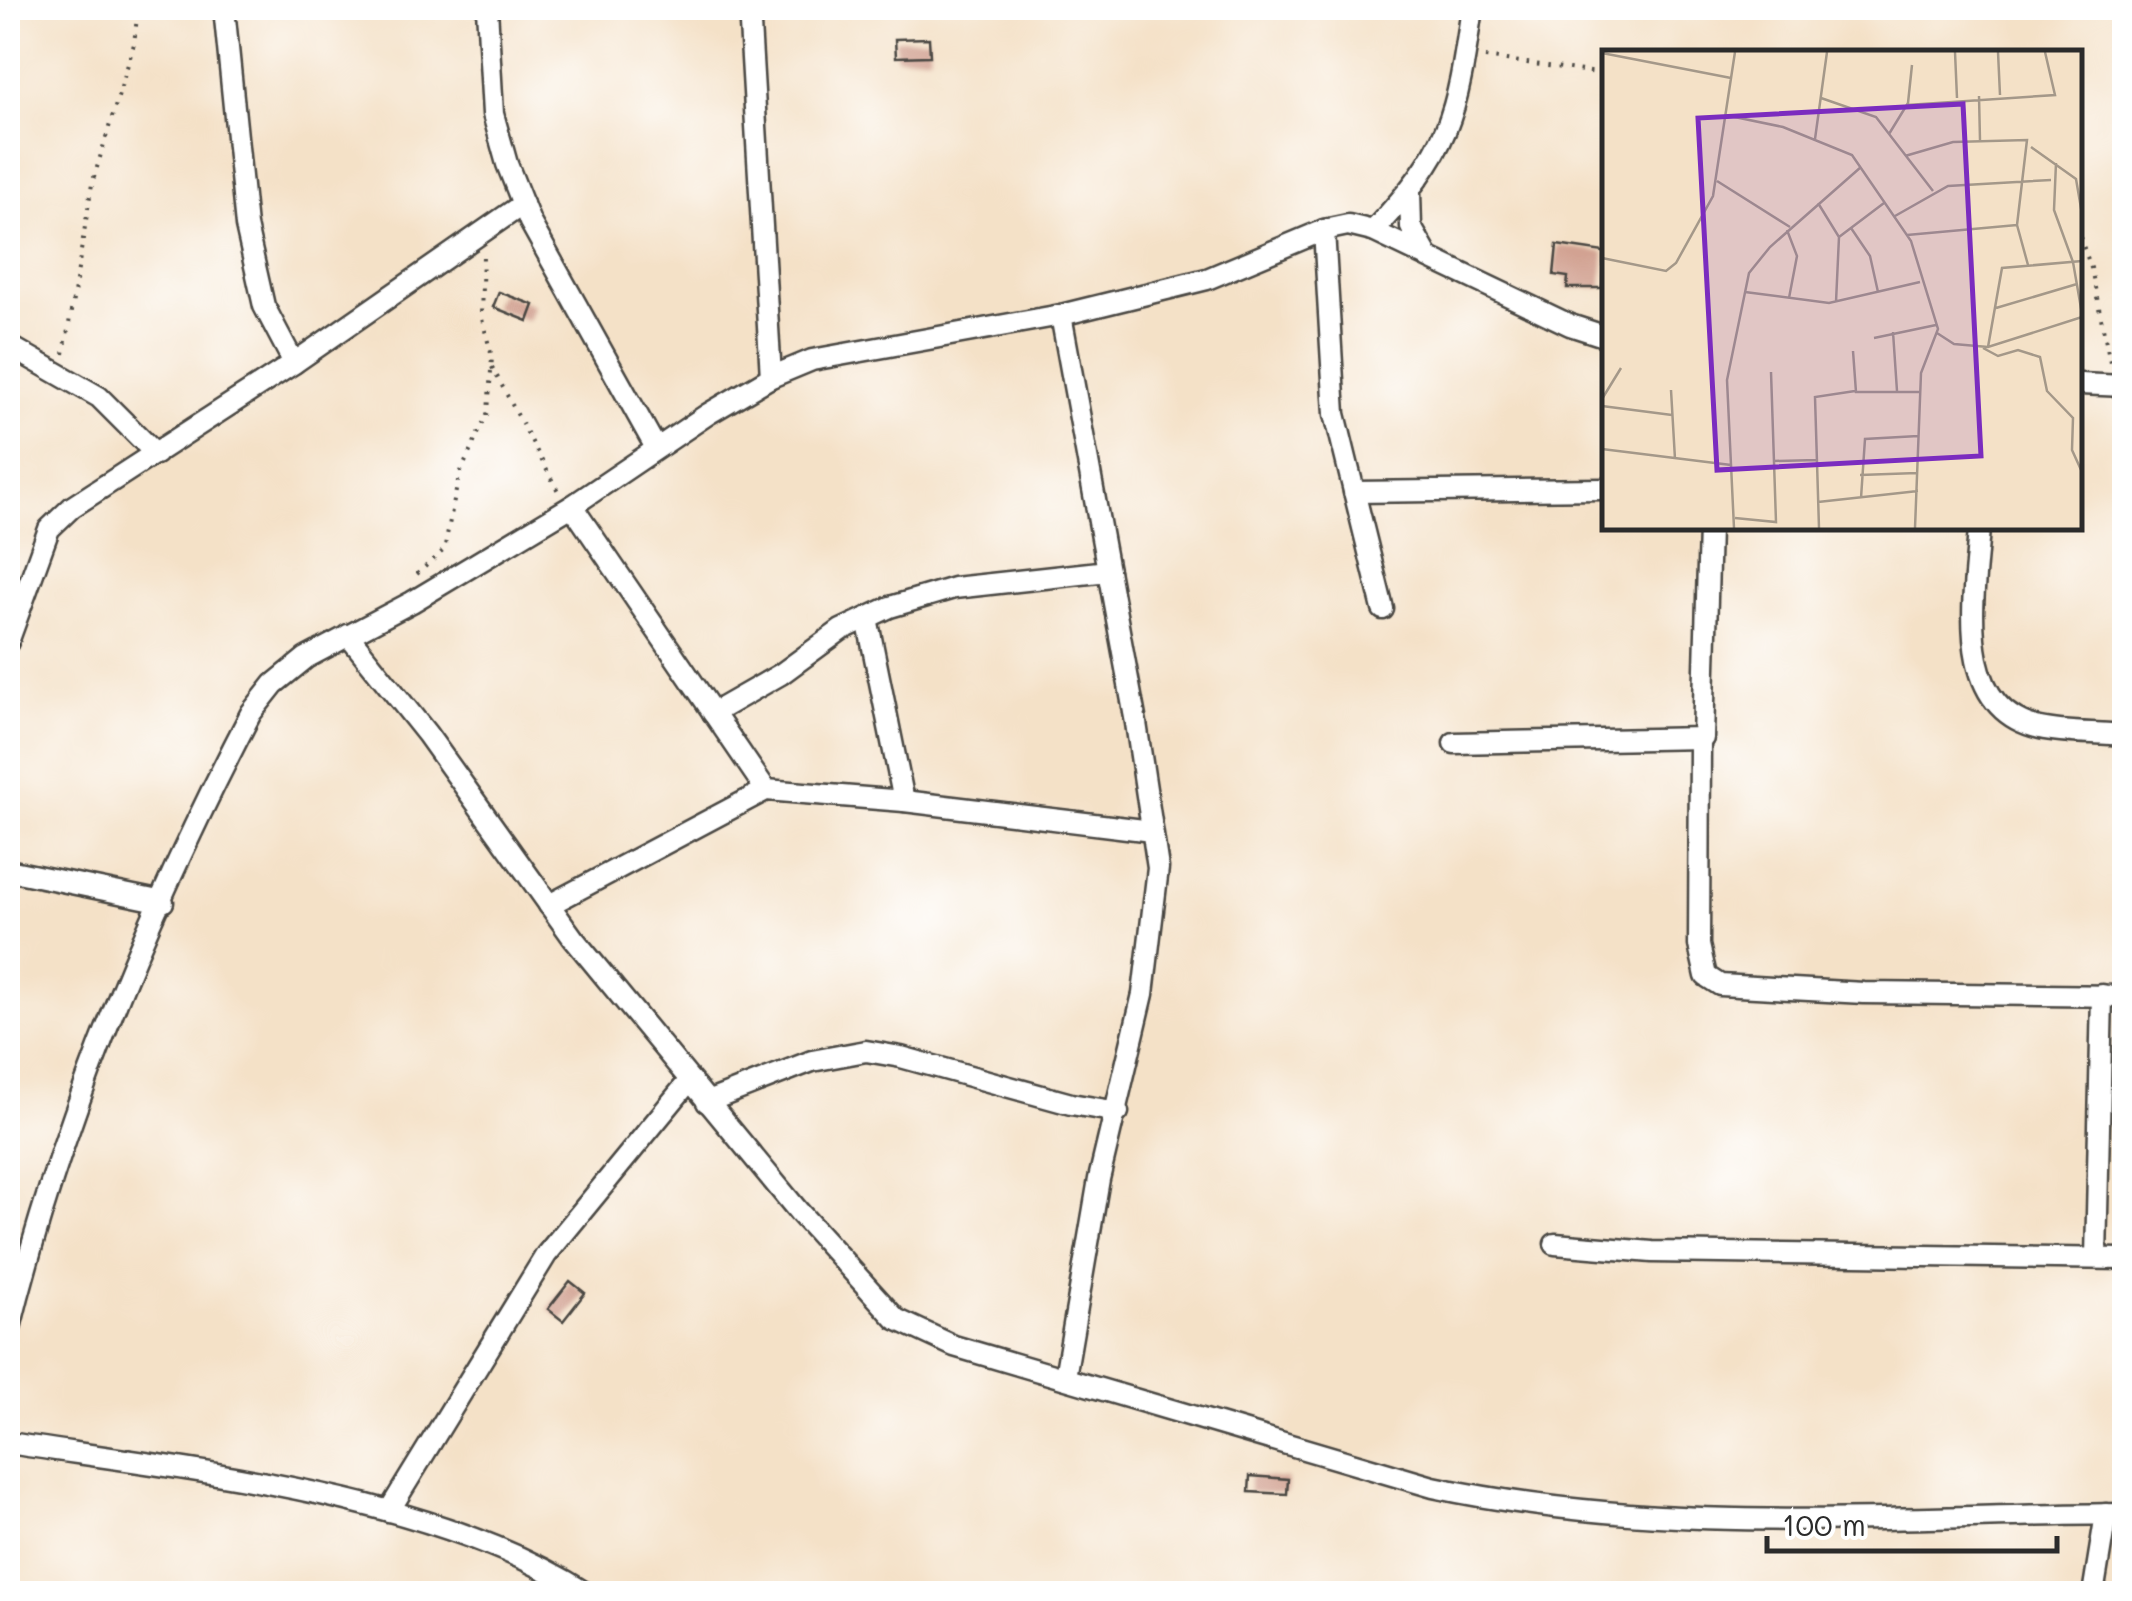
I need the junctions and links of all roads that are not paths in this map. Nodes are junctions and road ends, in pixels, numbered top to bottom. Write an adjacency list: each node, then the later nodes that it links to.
1 (224, 8): 13 (street)
2 (487, 8): 6 (street)
3 (749, 8): 14 (street)
4 (1472, 8): 5 (street)
5 (1410, 192): 8 (street); 9 (street)
6 (523, 204): 13 (street); 17 (street)
7 (1324, 230): 8 (street); 10 (street); 20 (street)
8 (1373, 231): 9 (street)
9 (1427, 256): 11 (street)
10 (1061, 315): 14 (street); 24 (street)
11 (1602, 335)
12 (12, 347): 18 (street)
13 (294, 363): 18 (street)
14 (771, 377): 17 (street)
15 (2082, 384): 16 (street)
16 (2120, 386)
17 (656, 448): 21 (street)
18 (156, 454): 28 (street)
19 (1602, 489): 20 (street)
20 (1354, 492): 25 (street)
21 (569, 508): 27 (street); 29 (street)
22 (1709, 530): 31 (street)
23 (1979, 530): 30 (street)
24 (1108, 571): 26 (street); 35 (street)
25 (1382, 609)
26 (867, 618): 29 (street); 34 (street)
27 (348, 635): 37 (street); 38 (street)
28 (8, 642)
29 (713, 712): 33 (street)
30 (2124, 734)
31 (1700, 740): 32 (street); 39 (street)
32 (1454, 744)
33 (766, 790): 34 (street); 38 (street)
34 (904, 801): 35 (street)
35 (1152, 831): 43 (street)
36 (8, 870): 37 (street)
37 (163, 902): 47 (street)
38 (550, 905): 41 (street)
39 (2102, 995): 40 (street); 45 (street)
40 (2124, 996)
41 (689, 1081): 42 (street); 50 (street)
42 (706, 1102): 43 (street); 48 (street)
43 (1118, 1112): 48 (street)
44 (1555, 1244): 45 (street)
45 (2096, 1258): 46 (street)
46 (2124, 1258)
47 (8, 1336)
48 (1065, 1376): 51 (street)
49 (8, 1443): 50 (street)
50 (389, 1511): 52 (street)
51 (2115, 1514): 53 (street)
52 (587, 1594)
53 (2093, 1594)

